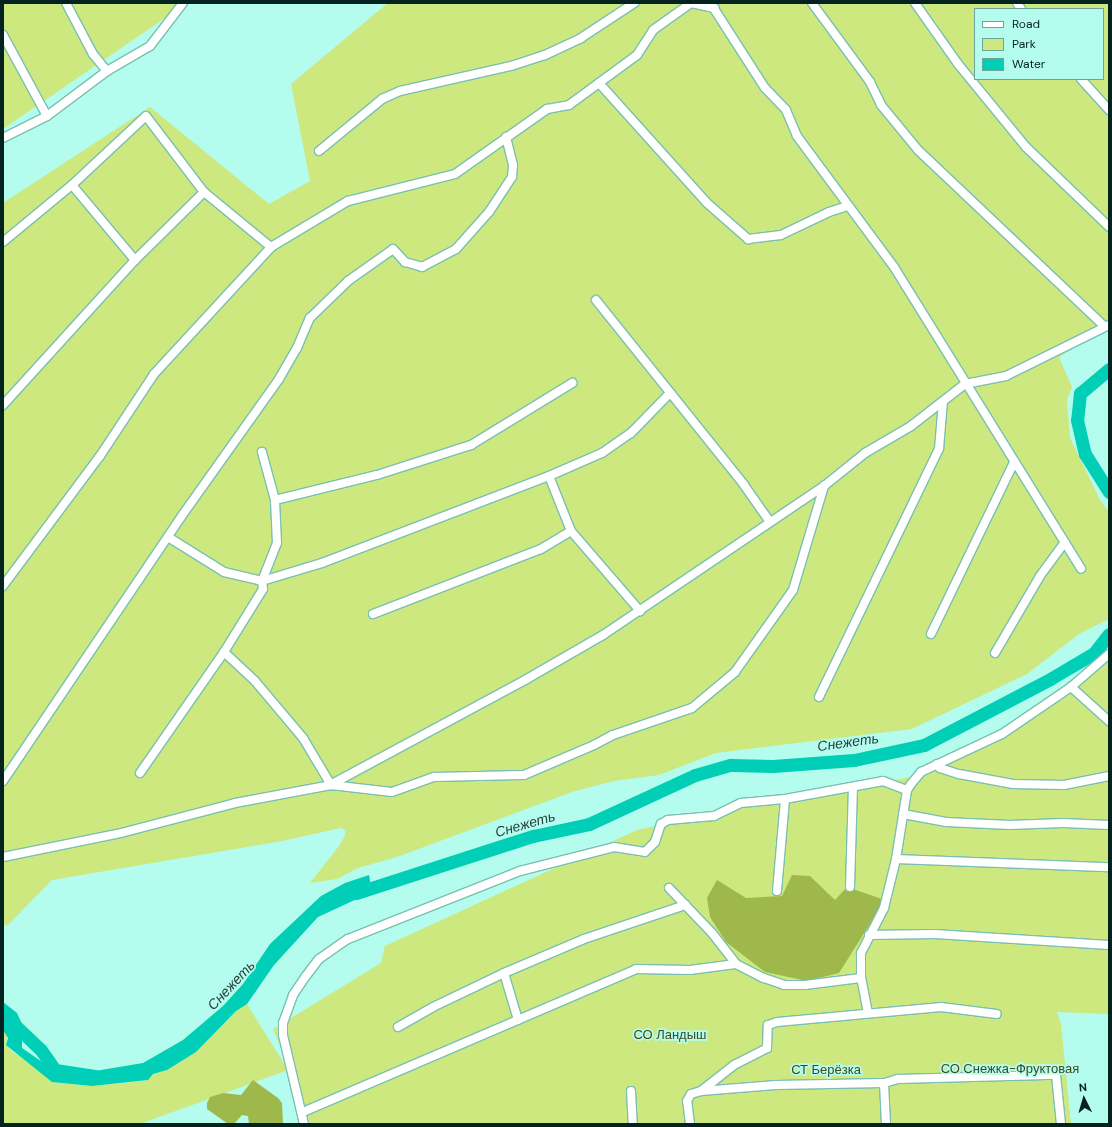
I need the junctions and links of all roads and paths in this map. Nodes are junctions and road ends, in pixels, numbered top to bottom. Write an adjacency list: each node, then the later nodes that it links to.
1 (66, 3): 10 (street)
2 (183, 3): 10 (street)
3 (634, 3): 17 (street)
4 (682, 3): 7 (street)
5 (812, 3): 26 (street)
6 (915, 3): 21 (street)
7 (691, 4): 8 (street); 12 (street)
8 (712, 5): 20 (street)
9 (3, 35): 14 (street)
10 (107, 71): 14 (street)
11 (1082, 80): 13 (street)
12 (599, 83): 15 (street); 20 (street)
13 (1109, 110)
14 (47, 116): 16 (street)
15 (506, 137): 23 (street); 39 (street)
16 (3, 138)
17 (319, 151)
18 (72, 185): 19 (street); 22 (street); 24 (street)
19 (204, 192): 23 (street); 24 (street)
20 (847, 206): 28 (street)
21 (1109, 227)
22 (3, 242)
23 (271, 247): 43 (street)
24 (135, 260): 31 (street)
25 (596, 300): 29 (street)
26 (1107, 326): 28 (street)
27 (572, 382): 36 (street)
28 (965, 384): 30 (street); 33 (street)
29 (670, 393): 34 (street); 37 (street)
30 (943, 401): 35 (street); 51 (street)
31 (3, 405)
32 (262, 452): 36 (street)
33 (1014, 462): 40 (street); 46 (street)
34 (550, 476): 38 (street); 42 (street)
35 (824, 486): 37 (street); 57 (street)
36 (275, 500): 42 (street)
37 (770, 522): 44 (street)
38 (572, 531): 44 (street); 45 (street)
39 (168, 537): 42 (street); 56 (street)
40 (1065, 542): 41 (street); 48 (street)
41 (1081, 569)
42 (262, 581): 47 (street)
43 (3, 586)
44 (640, 611): 57 (street)
45 (373, 614)
46 (931, 634)
47 (224, 652): 54 (street); 57 (street)
48 (996, 653)
49 (1109, 654): 50 (street)
50 (1071, 687): 52 (street); 53 (street)
51 (819, 697)
52 (1109, 721)
53 (937, 764): 55 (street); 59 (street)
54 (140, 772)
55 (1109, 776)
56 (3, 781)
57 (331, 785): 63 (street)
58 (853, 787): 59 (street); 60 (street); 66 (street)
59 (907, 790): 61 (street)
60 (785, 799): 68 (street); 82 (street)
61 (902, 814): 62 (street); 64 (street)
62 (1109, 825)
63 (3, 857)
64 (896, 859): 65 (street); 70 (street)
65 (1109, 867)
66 (850, 887)
67 (669, 888): 69 (street)
68 (777, 890)
69 (685, 905): 72 (street); 73 (street)
70 (870, 935): 71 (street); 74 (street)
71 (1109, 945)
72 (736, 964): 74 (street); 77 (street)
73 (504, 973): 77 (street); 78 (street)
74 (861, 978): 75 (street)
75 (868, 1013): 76 (street); 81 (street)
76 (997, 1014)
77 (518, 1020): 82 (street)
78 (398, 1027)
79 (884, 1083): 81 (street); 86 (street); 87 (street)
80 (631, 1091): 84 (street)
81 (701, 1091): 85 (street)
82 (303, 1112): 83 (street)
83 (304, 1124)
84 (633, 1124)
85 (690, 1124)
86 (886, 1124)
87 (1061, 1124)

